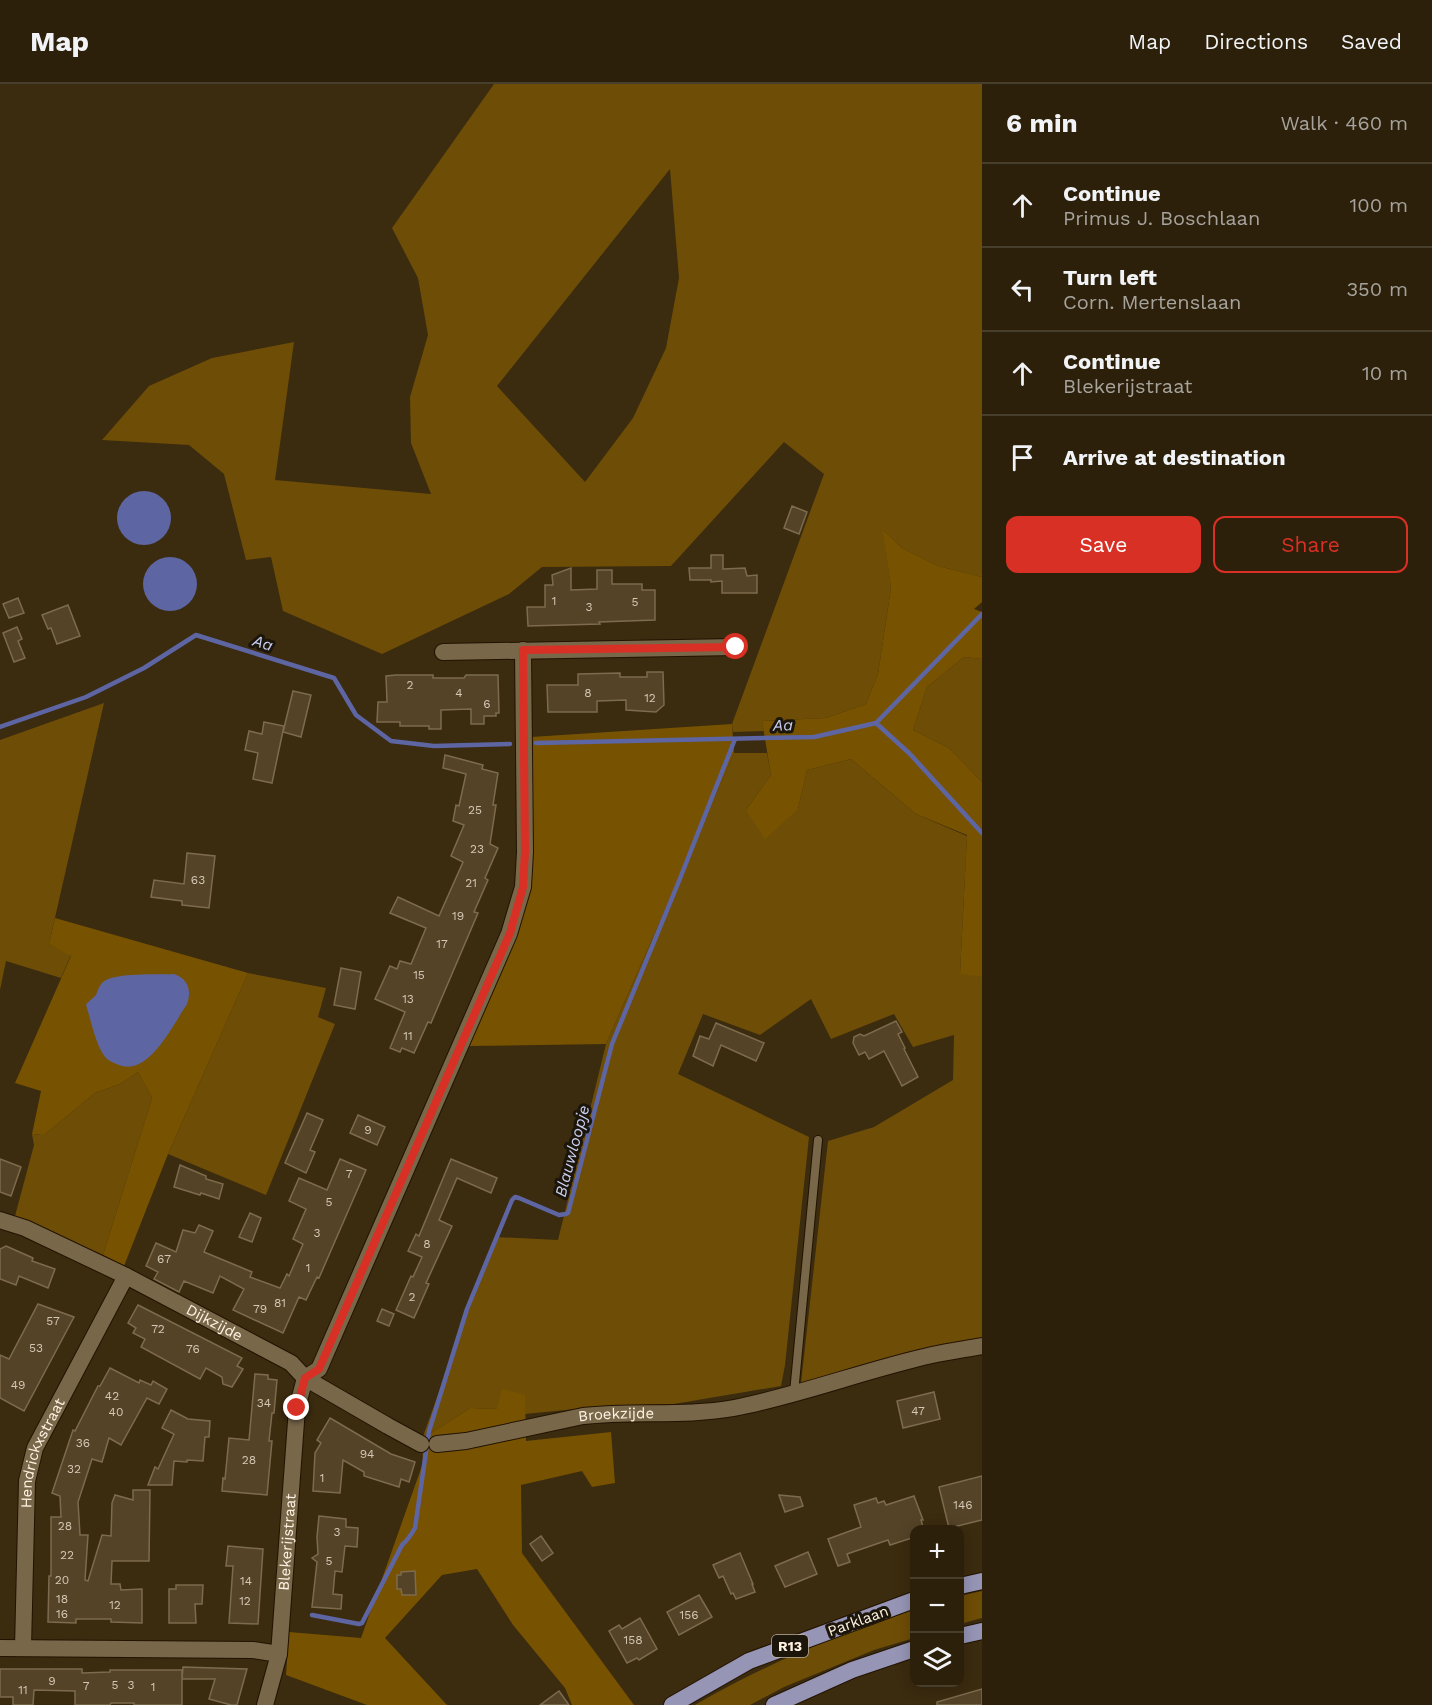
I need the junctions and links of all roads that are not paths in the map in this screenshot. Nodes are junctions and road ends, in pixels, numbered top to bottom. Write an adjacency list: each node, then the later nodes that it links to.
1 (736, 647): 2 (street)
2 (523, 650): 3 (street); 8 (street)
3 (442, 652)
4 (818, 1140): 9 (lane)
5 (0, 1220): 6 (street, Dijkzijde)
6 (126, 1276): 8 (street, Dijkzijde); 17 (street, Hendrickxstraat)
7 (982, 1346): 9 (street, Broekzijde)
8 (305, 1378): 10 (street, Dijkzijde); 19 (street, Blekerijstraat)
9 (794, 1394): 10 (street, Broekzijde)
10 (429, 1444)
11 (982, 1581): 12 (main road)
12 (964, 1585)
13 (910, 1602): 21 (main road, Parklaan / R13)
14 (982, 1631): 15 (main road)
15 (964, 1635)
16 (0, 1648): 17 (street)
17 (23, 1648): 19 (street)
18 (910, 1651): 22 (main road)
19 (279, 1654): 20 (street, Blekerijstraat)
20 (265, 1705)
21 (672, 1705)
22 (774, 1705)

